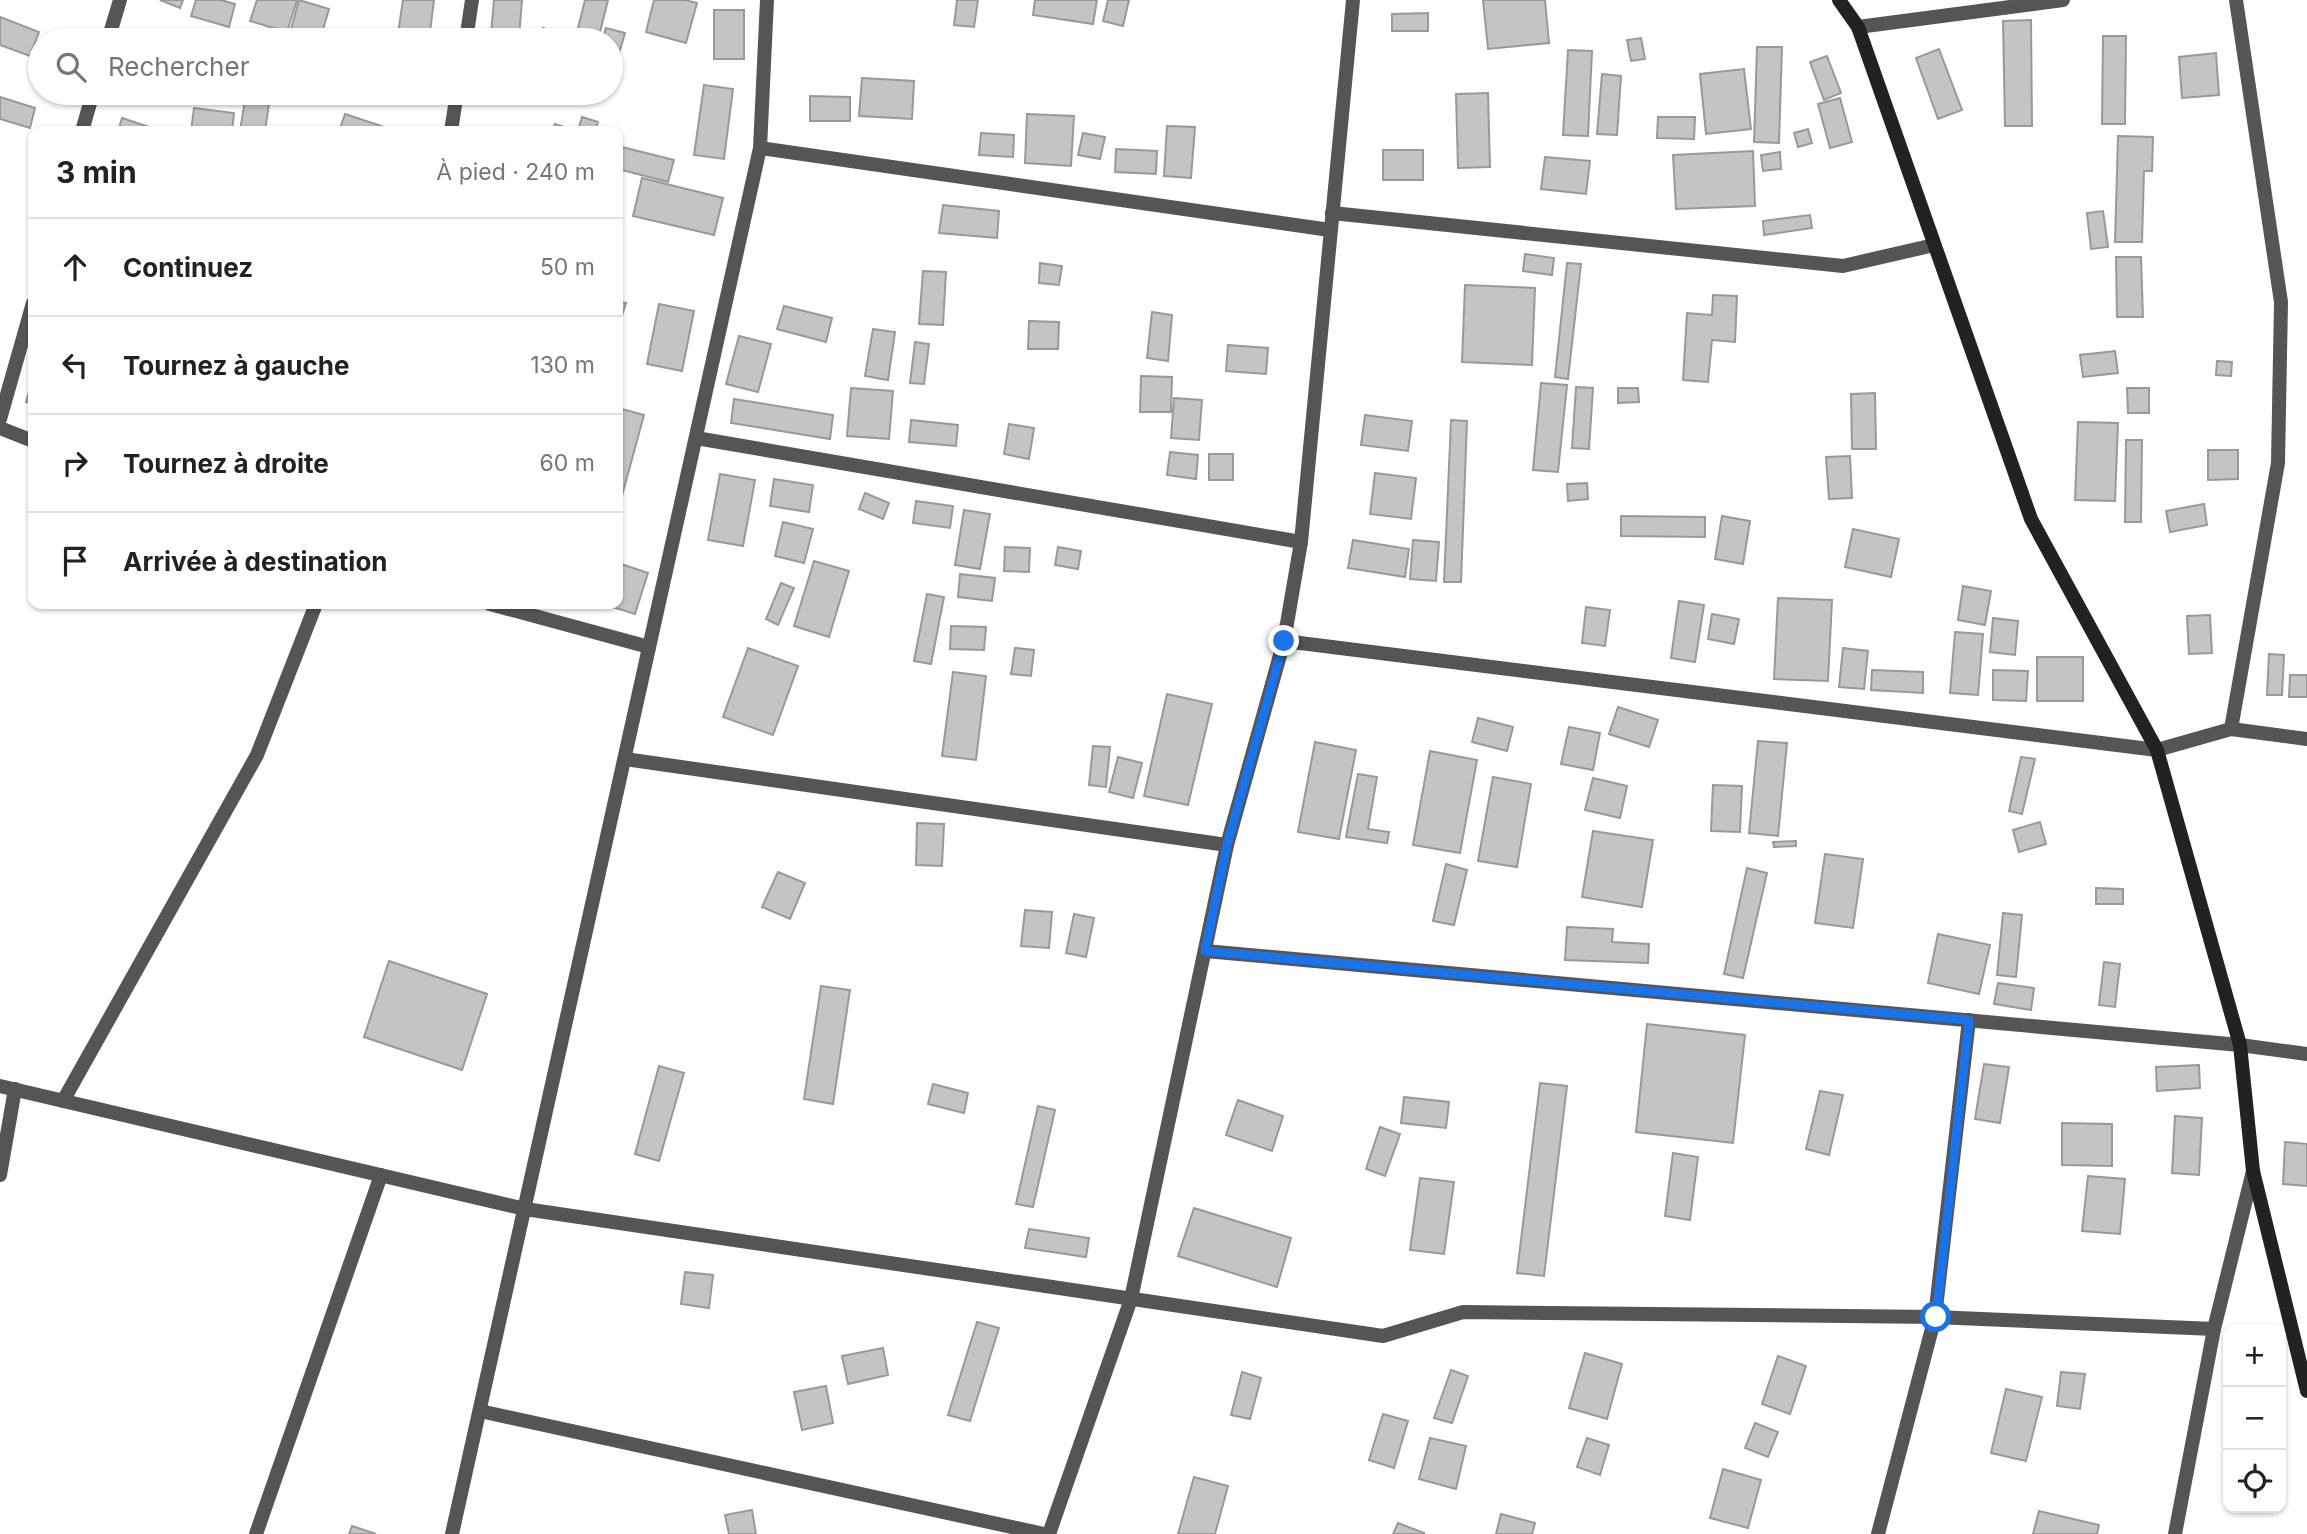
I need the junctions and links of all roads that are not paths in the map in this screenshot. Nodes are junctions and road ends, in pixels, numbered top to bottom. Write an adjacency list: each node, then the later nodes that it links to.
1 (120, 0): 9 (street)
2 (472, 0): 10 (street)
3 (767, 0): 15 (street)
4 (1353, 0): 16 (street)
5 (1839, 0): 8 (street)
6 (2063, 0): 8 (street)
7 (2236, 0): 29 (street)
8 (1858, 27): 18 (street)
9 (112, 28)
10 (468, 28)
11 (90, 105): 13 (street)
12 (455, 105): 14 (street)
13 (83, 126)
14 (452, 126)
15 (760, 148): 17 (street); 22 (street)
16 (1332, 213): 17 (street); 18 (street)
17 (1330, 230): 24 (street)
18 (1934, 245): 31 (street)
19 (28, 321): 20 (street)
20 (0, 419)
21 (0, 428): 23 (street)
22 (696, 438): 24 (street); 28 (street)
23 (28, 439)
24 (1301, 542): 27 (street)
25 (314, 609): 39 (street)
26 (508, 609): 28 (street)
27 (1284, 641): 31 (street); 33 (street)
28 (649, 647): 32 (street)
29 (2231, 729): 30 (street); 31 (street)
30 (2307, 739)
31 (2157, 750): 36 (street)
32 (625, 759): 33 (street); 43 (street)
33 (1227, 845): 34 (street)
34 (1205, 951): 35 (street); 44 (street)
35 (1969, 1020): 36 (street); 45 (street)
36 (2240, 1045): 37 (street); 40 (street)
37 (2307, 1054)
38 (7, 1088): 39 (street); 41 (street)
39 (63, 1101): 42 (street)
40 (2252, 1171): 46 (street); 47 (street)
41 (0, 1175)
42 (381, 1175): 43 (street); 50 (street)
43 (525, 1209): 44 (street); 49 (street)
44 (1131, 1299): 45 (street); 52 (street)
45 (1936, 1317): 46 (street); 53 (street)
46 (2214, 1329): 54 (street)
47 (2305, 1374): 48 (street)
48 (2307, 1391)
49 (480, 1411): 51 (street); 52 (street)
50 (256, 1534)
51 (452, 1534)
52 (1046, 1534)
53 (1878, 1534)
54 (2175, 1534)

